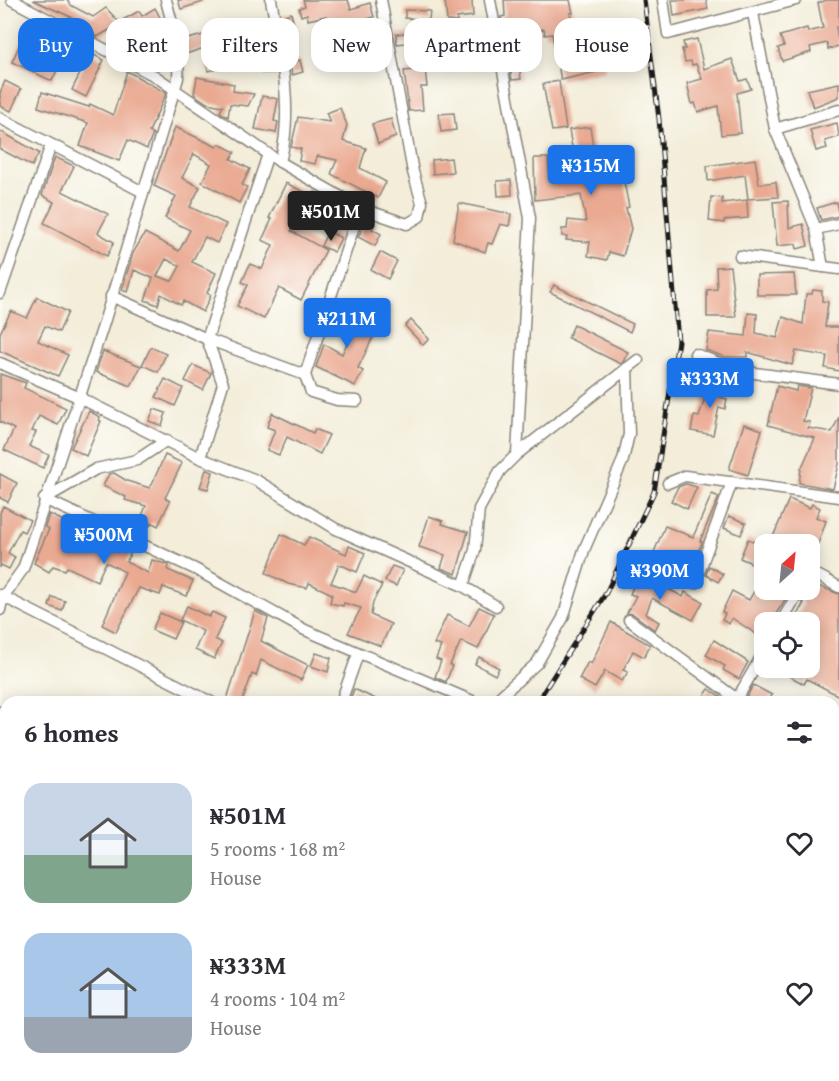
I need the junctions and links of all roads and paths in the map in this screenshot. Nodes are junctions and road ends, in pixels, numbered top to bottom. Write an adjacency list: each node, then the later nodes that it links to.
1 (12, 0): 9 (street)
2 (166, 0): 9 (street)
3 (271, 0): 15 (street)
4 (381, 0): 17 (street)
5 (490, 0): 35 (street)
6 (663, 0): 8 (street)
7 (796, 0): 8 (street)
8 (753, 13): 12 (street)
9 (174, 91): 14 (street); 16 (street)
10 (839, 110): 12 (street)
11 (0, 118): 13 (street)
12 (775, 129): 19 (street)
13 (51, 145): 16 (street); 23 (street)
14 (268, 154): 15 (street); 25 (street)
15 (280, 162): 17 (street)
16 (143, 192): 24 (street)
17 (360, 208): 30 (street)
18 (839, 224): 19 (street)
19 (816, 229): 21 (street)
20 (740, 256): 21 (street)
21 (823, 267): 22 (street)
22 (839, 269)
23 (0, 293)
24 (111, 296): 25 (street); 32 (street)
25 (207, 339): 30 (street); 36 (street)
26 (695, 354): 31 (street)
27 (638, 360): 29 (street)
28 (0, 363): 32 (street)
29 (627, 368): 35 (street); 54 (street)
30 (305, 375): 33 (street)
31 (839, 384)
32 (78, 397): 34 (street); 40 (street)
33 (357, 400)
34 (167, 440): 36 (street); 40 (street)
35 (517, 454): 43 (street)
36 (200, 458): 43 (street)
37 (732, 482): 38 (street); 39 (street); 42 (street)
38 (668, 483)
39 (839, 497)
40 (44, 499): 45 (street); 49 (street)
41 (820, 577): 44 (street)
42 (696, 583)
43 (464, 586): 46 (street)
44 (839, 587)
45 (2, 596): 47 (street); 51 (street)
46 (496, 606)
47 (0, 610)
48 (629, 620): 55 (street)
49 (358, 654): 52 (street); 53 (street)
50 (754, 671): 56 (street)
51 (199, 696)
52 (343, 696)
53 (460, 696)
54 (501, 696)
55 (734, 696)
56 (741, 696)

